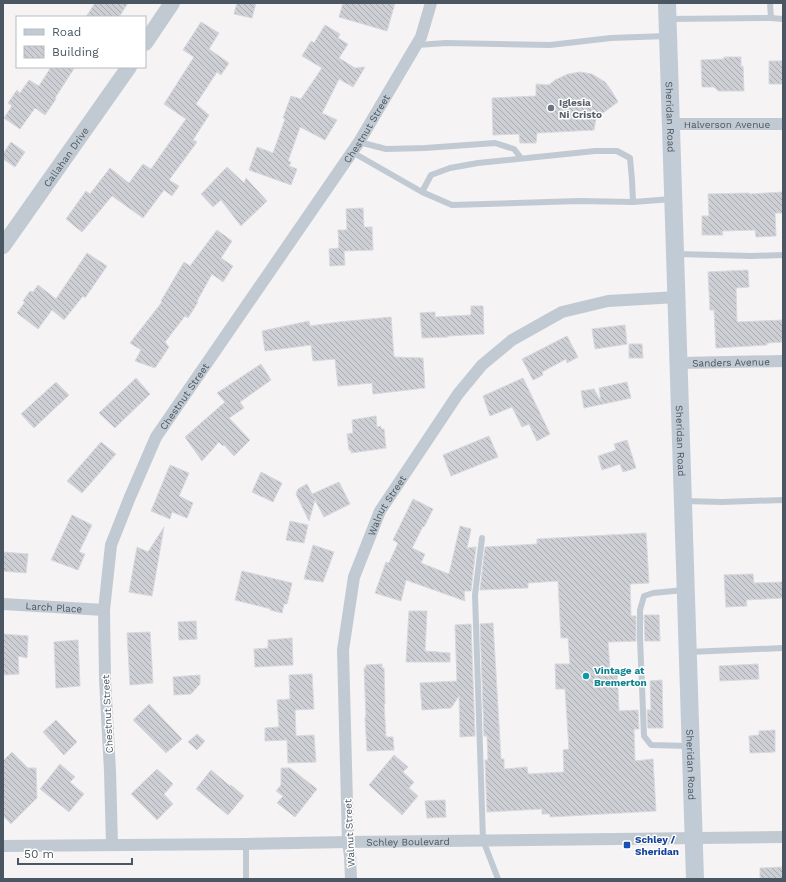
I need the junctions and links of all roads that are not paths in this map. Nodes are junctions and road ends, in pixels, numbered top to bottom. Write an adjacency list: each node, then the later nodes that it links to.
1 (172, 3): 7 (street)
2 (431, 3): 8 (street, Chestnut Street)
3 (770, 3): 4 (lane)
4 (771, 18): 5 (lane); 6 (lane)
5 (783, 19)
6 (668, 20): 8 (lane); 10 (main road, Sheridan Road)
7 (146, 42)
8 (415, 45): 12 (street, Chestnut Street)
9 (128, 68): 18 (street, Callahan Drive)
10 (671, 124): 11 (street, Halverson Avenue); 16 (main road, Sheridan Road)
11 (783, 124)
12 (359, 142): 13 (street, Chestnut Street); 14 (lane)
13 (352, 152): 15 (lane); 29 (street, Chestnut Street)
14 (521, 158): 15 (lane); 17 (lane)
15 (422, 192): 17 (lane)
16 (673, 199): 17 (lane); 19 (main road, Sheridan Road)
17 (633, 202)
18 (3, 246)
19 (675, 254): 20 (lane); 21 (main road, Sheridan Road)
20 (783, 255)
21 (677, 297): 23 (main road, Sheridan Road); 36 (street, Walnut Street)
22 (783, 361): 23 (street, Sanders Avenue)
23 (678, 363): 25 (main road, Sheridan Road)
24 (783, 500): 25 (lane)
25 (683, 501): 27 (main road, Sheridan Road)
26 (482, 538): 35 (lane)
27 (686, 590): 31 (main road, Sheridan Road); 32 (lane)
28 (3, 604): 29 (street, Larch Place)
29 (104, 610): 37 (street, Chestnut Street)
30 (783, 648): 31 (lane)
31 (688, 652): 32 (main road, Sheridan Road)
32 (690, 746): 34 (main road, Sheridan Road)
33 (783, 837): 34 (street, Schley Boulevard)
34 (693, 838): 35 (street, Schley Boulevard); 43 (main road, Sheridan Road)
35 (483, 840): 36 (street, Schley Boulevard); 42 (lane)
36 (348, 842): 38 (street, Schley Boulevard); 41 (street, Walnut Street)
37 (112, 844): 38 (street, Schley Boulevard); 39 (street, Schley Boulevard)
38 (246, 844): 40 (lane)
39 (3, 846)
40 (246, 879)
41 (351, 879)
42 (498, 879)
43 (695, 879)

